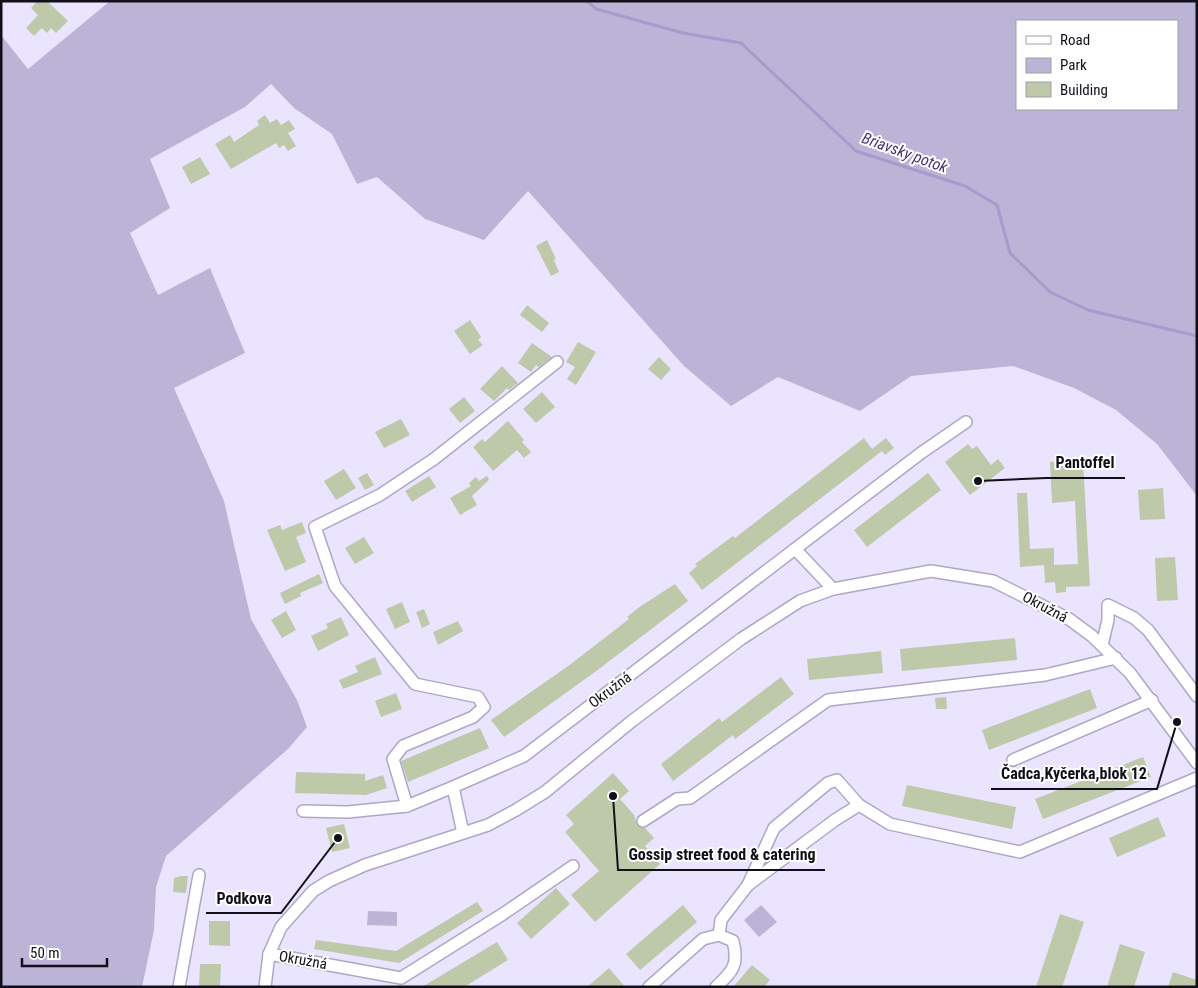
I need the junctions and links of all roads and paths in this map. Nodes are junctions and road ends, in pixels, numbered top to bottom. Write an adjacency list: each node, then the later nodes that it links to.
1 (558, 362): 14 (street)
2 (966, 422): 3 (street, Okružná)
3 (795, 549): 4 (street); 12 (street, Okružná)
4 (833, 589): 5 (street, Okružná); 17 (street, Okružná)
5 (1102, 645): 6 (street, Okružná); 7 (street)
6 (1116, 658): 8 (street, Okružná); 16 (street)
7 (1197, 696)
8 (1152, 700): 9 (street); 10 (street, Okružná)
9 (1013, 760)
10 (1197, 763)
11 (1197, 778): 13 (street)
12 (453, 787): 14 (street, Okružná); 17 (street)
13 (859, 805): 20 (street); 20 (street)
14 (406, 806): 15 (street, Okružná)
15 (302, 811)
16 (643, 821)
17 (463, 833): 22 (street, Okružná)
18 (573, 866): 22 (street, Okružná)
19 (198, 875): 23 (street)
20 (748, 886): 21 (street)
21 (719, 935): 25 (street); 26 (street)
22 (269, 954): 24 (street, Okružná)
23 (179, 987)
24 (265, 987)
25 (649, 987)
26 (716, 987)

